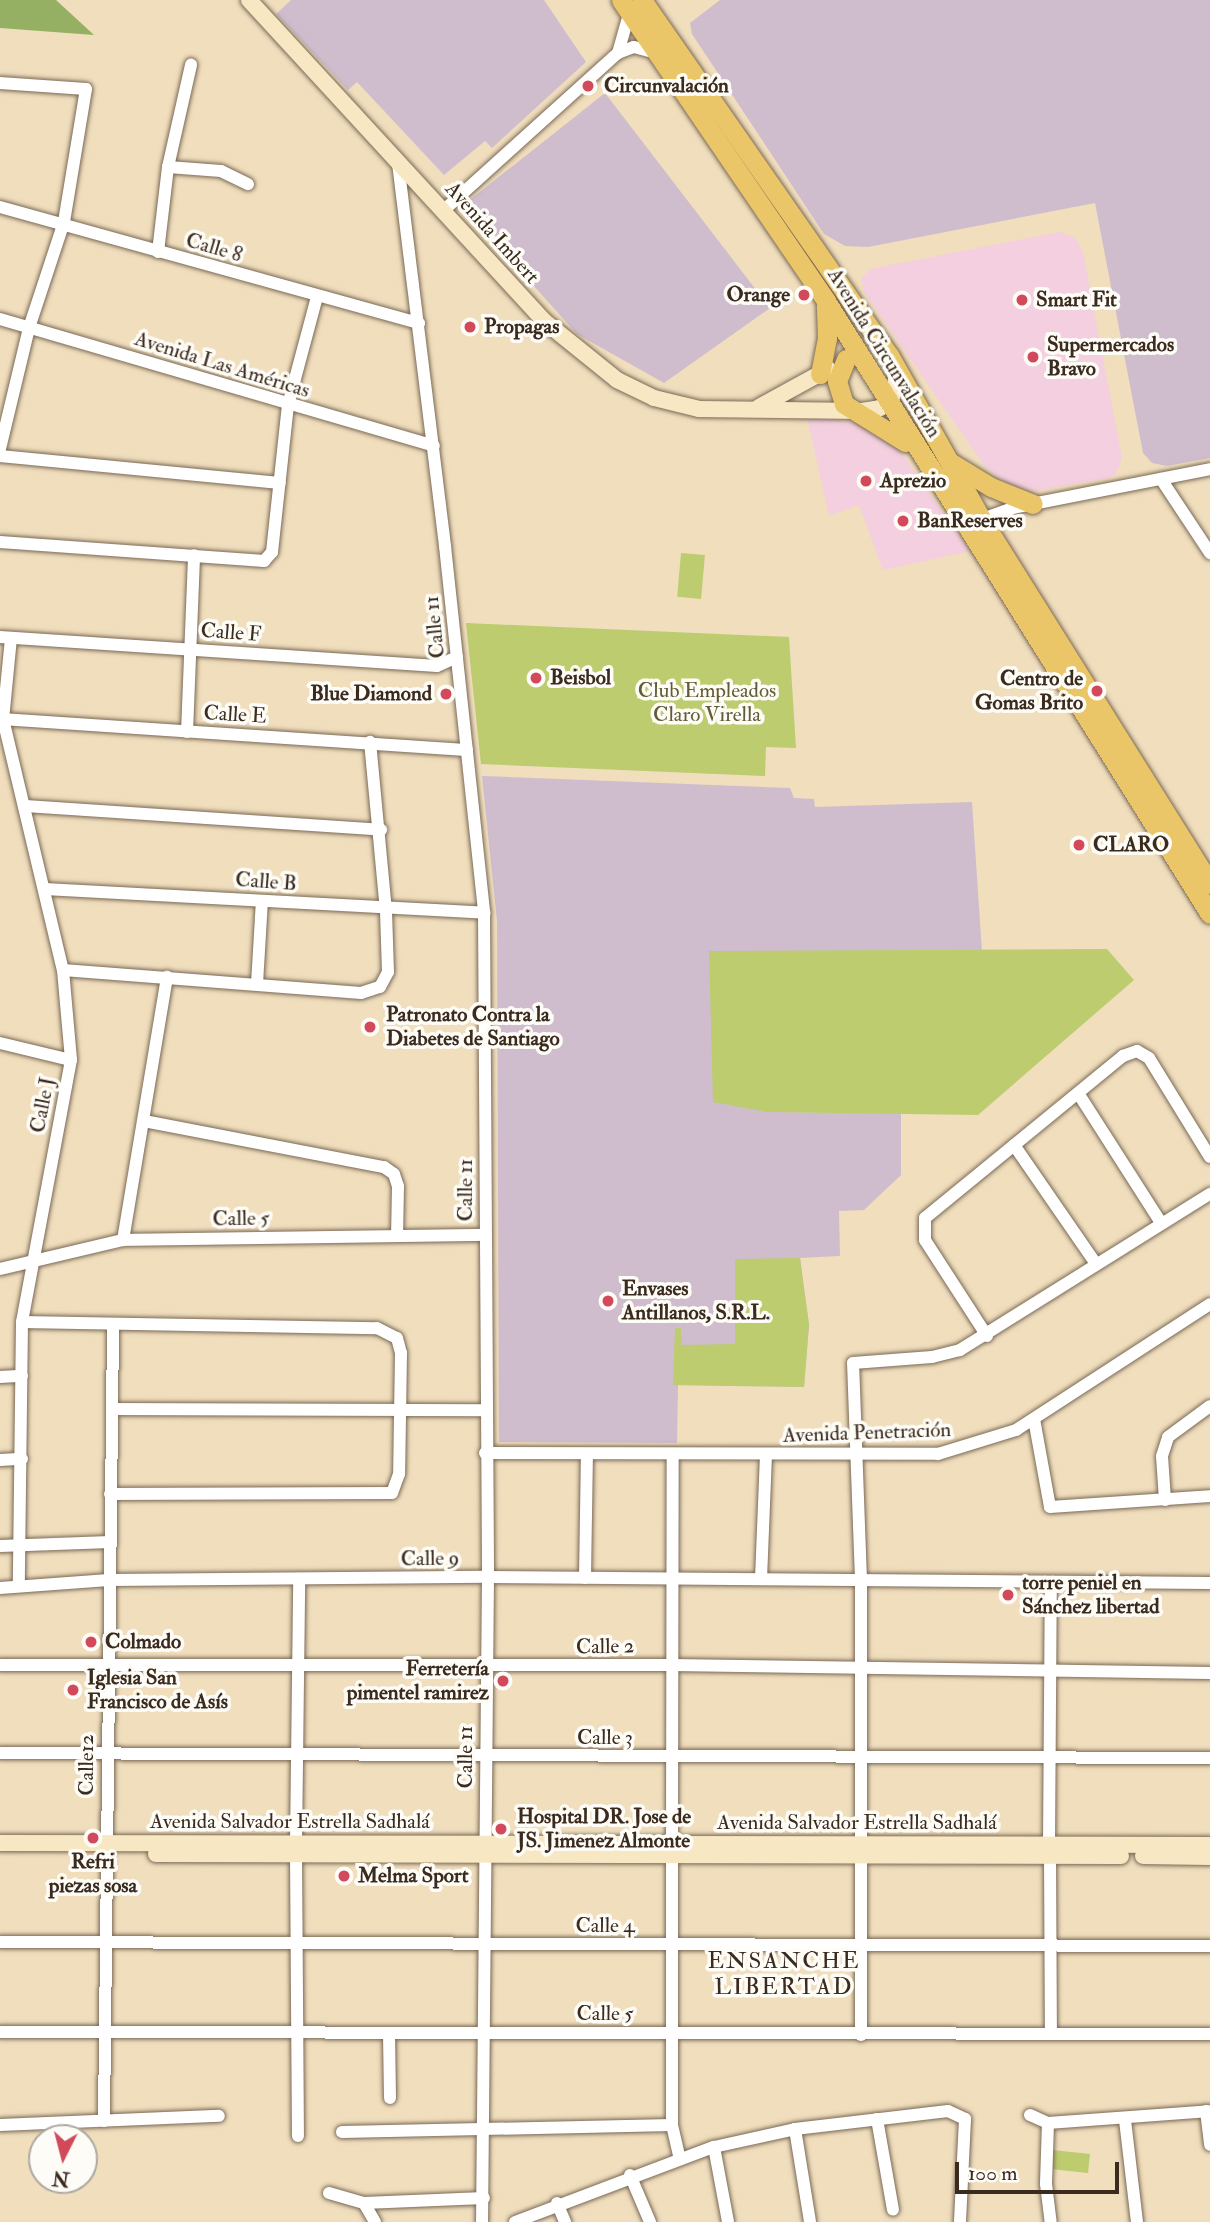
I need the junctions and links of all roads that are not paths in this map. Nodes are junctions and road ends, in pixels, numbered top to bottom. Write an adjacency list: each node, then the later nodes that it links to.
1 (249, 0): 9 (main road, Avenida Imbert)
2 (664, 0): 4 (main road)
3 (632, 4): 4 (main road, Avenida Circunvalación); 5 (street); 6 (main road, Avenida Circunvalación)
4 (661, 27): 22 (main road, Avenida Circunvalación)
5 (618, 53): 6 (street); 13 (street)
6 (660, 55): 17 (main road, Avenida Circunvalación)
7 (191, 65): 10 (street)
8 (0, 83): 14 (street)
9 (398, 163): 13 (main road, Avenida Imbert); 19 (street, Calle 11)
10 (168, 167): 11 (street); 15 (street)
11 (248, 184)
12 (0, 207): 14 (street, Calle 8)
13 (444, 210): 26 (main road, Avenida Imbert)
14 (64, 222): 15 (street, Calle 8); 20 (street)
15 (158, 252): 16 (street, Calle 8)
16 (317, 297): 19 (street, Calle 8); 25 (street)
17 (826, 301): 21 (main road, Avenida Circunvalación); 23 (main road)
18 (0, 320): 20 (street, Avenida Las Américas)
19 (419, 323): 28 (street, Calle 11)
20 (29, 328): 25 (street, Avenida Las Américas); 29 (street)
21 (852, 357): 22 (main road); 23 (main road); 24 (main road, Avenida Circunvalación); 27 (main road)
22 (894, 363): 24 (main road); 32 (main road, Avenida Circunvalación)
23 (820, 374): 26 (main road)
24 (887, 404): 27 (main road, Avenida Imbert); 30 (main road, Avenida Circunvalación)
25 (288, 405): 28 (street, Avenida Las Américas); 35 (street)
26 (753, 409): 27 (main road, Avenida Imbert)
27 (851, 410): 30 (main road)
28 (434, 446): 43 (street, Calle 11)
29 (0, 449)
30 (918, 452): 37 (main road, Avenida Circunvalación)
31 (0, 456): 35 (street)
32 (947, 459): 36 (main road); 37 (main road, Avenida Circunvalación)
33 (1210, 469): 34 (street)
34 (1161, 479): 36 (street); 39 (street)
35 (280, 484): 40 (street)
36 (1033, 504): 37 (street)
37 (973, 523): 50 (main road, Avenida Circunvalación); 55 (main road, Avenida Circunvalación)
38 (0, 542): 40 (street)
39 (1210, 553)
40 (194, 555): 42 (street)
41 (5, 638): 42 (street, Calle F); 44 (street, Calle J)
42 (190, 650): 43 (street, Calle F); 45 (street)
43 (457, 656): 47 (street, Calle 11)
44 (1, 719): 45 (street, Calle E); 48 (street, Calle J)
45 (187, 732): 46 (street, Calle E)
46 (370, 742): 47 (street, Calle E); 49 (street)
47 (467, 750): 54 (street, Calle 11)
48 (24, 806): 49 (street); 51 (street, Calle J)
49 (380, 830): 53 (street)
50 (1210, 884)
51 (46, 889): 52 (street, Calle B); 56 (street, Calle J)
52 (262, 901): 53 (street, Calle B); 58 (street)
53 (386, 911): 54 (street, Calle B); 58 (street)
54 (484, 914): 67 (street, Calle 11)
55 (1210, 914)
56 (63, 970): 57 (street); 60 (street, Calle J)
57 (167, 977): 58 (street); 62 (street)
58 (257, 984)
59 (0, 1044): 60 (street)
60 (71, 1059): 70 (street, Calle J)
61 (1078, 1093): 63 (street); 64 (street); 66 (street)
62 (144, 1121): 68 (street); 69 (street)
63 (1014, 1144): 71 (street); 76 (street)
64 (1210, 1157)
65 (1210, 1194): 66 (street)
66 (1161, 1223): 71 (street)
67 (486, 1235): 68 (street, Calle 5); 82 (street, Calle 11)
68 (397, 1236): 69 (street, Calle 5)
69 (123, 1240): 70 (street, Calle 5)
70 (33, 1261): 72 (street, Calle 5); 74 (street, Calle J)
71 (1096, 1264): 76 (street)
72 (0, 1269)
73 (1210, 1304): 83 (street, Avenida Penetración)
74 (22, 1322): 75 (street); 77 (street, Calle J)
75 (113, 1325): 80 (street, Calle12); 81 (street)
76 (987, 1336): 88 (street)
77 (22, 1376): 78 (street); 89 (street, Calle J)
78 (0, 1377)
79 (1210, 1406): 93 (street)
80 (111, 1409): 81 (street); 91 (street, Calle12)
81 (401, 1409): 82 (street); 91 (street)
82 (485, 1410): 84 (street, Calle 11)
83 (1034, 1419): 88 (street, Avenida Penetración); 93 (street)
84 (485, 1453): 85 (street, Avenida Penetración); 97 (street, Calle 11)
85 (587, 1454): 86 (street, Avenida Penetración); 98 (street)
86 (673, 1455): 87 (street, Avenida Penetración); 103 (street)
87 (766, 1456): 88 (street, Avenida Penetración); 99 (street)
88 (858, 1456): 102 (street)
89 (22, 1459): 90 (street); 95 (street, Calle J)
90 (0, 1460)
91 (110, 1494): 94 (street, Calle12)
92 (1210, 1496): 93 (street)
93 (1165, 1500)
94 (110, 1542): 95 (street); 100 (street, Calle12)
95 (21, 1545): 96 (street); 106 (street, Calle J)
96 (0, 1546)
97 (488, 1577): 98 (street, Calle 9); 101 (street, Calle 9); 111 (street, Calle 11)
98 (585, 1578): 103 (street, Calle 9)
99 (761, 1579): 102 (street, Calle 9); 103 (street, Calle 9)
100 (109, 1580): 101 (street, Calle 9); 106 (street, Calle 9); 110 (street, Calle12)
101 (299, 1580): 112 (street)
102 (861, 1580): 104 (street, Calle 9); 113 (street)
103 (669, 1581): 109 (street)
104 (1051, 1582): 105 (street, Calle 9); 114 (street)
105 (1210, 1583)
106 (19, 1585): 107 (street, Calle 9)
107 (0, 1588)
108 (0, 1665): 110 (street, Calle 2)
109 (672, 1665): 111 (street, Calle 2); 113 (street, Calle 2); 121 (street)
110 (107, 1667): 112 (street, Calle 2); 116 (street, Calle12)
111 (487, 1667): 112 (street, Calle 2); 120 (street, Calle 11)
112 (299, 1668): 118 (street)
113 (860, 1669): 114 (street, Calle 2); 119 (street)
114 (1052, 1673): 115 (street, Calle 2); 122 (street)
115 (1210, 1673)
116 (106, 1752): 117 (street, Calle 3); 118 (street, Calle 3); 127 (street, Calle12)
117 (0, 1753)
118 (297, 1753): 120 (street, Calle 3); 128 (street)
119 (861, 1756): 121 (street, Calle 3); 122 (street, Calle 3); 130 (street)
120 (484, 1757): 121 (street, Calle 3); 126 (street, Calle 11)
121 (673, 1757): 129 (street)
122 (1049, 1757): 123 (street, Calle 3); 131 (street)
123 (1210, 1758)
124 (0, 1843): 127 (main road, Avenida Salvador Estrella Sadhalá)
125 (1210, 1845): 131 (main road, Avenida Salvador Estrella Sadhalá)
126 (486, 1848): 128 (main road, Avenida Salvador Estrella Sadhalá); 129 (main road, Avenida Salvador Estrella Sadhalá); 138 (street, Calle 11)
127 (107, 1849): 128 (main road, Avenida Salvador Estrella Sadhalá); 132 (main road, Avenida Salvador Estrella Sadhalá); 134 (street, Calle12)
128 (296, 1849): 136 (street)
129 (672, 1850): 130 (main road, Avenida Salvador Estrella Sadhalá); 140 (street)
130 (863, 1850): 131 (main road, Avenida Salvador Estrella Sadhalá); 137 (street)
131 (1049, 1851): 133 (main road, Avenida Salvador Estrella Sadhalá); 139 (street)
132 (0, 1854)
133 (1210, 1857)
134 (105, 1941): 135 (street, Calle 4); 136 (street, Calle 4); 142 (street, Calle12)
135 (0, 1942)
136 (297, 1942): 138 (street, Calle 4); 149 (street)
137 (862, 1943): 139 (street, Calle 4); 140 (street, Calle 4); 150 (street)
138 (486, 1944): 140 (street, Calle 4); 144 (street, Calle 11)
139 (1050, 1944): 141 (street, Calle 4); 147 (street)
140 (674, 1945): 146 (street)
141 (1210, 1946)
142 (106, 2030): 143 (street, Calle 5); 149 (street, Calle 5); 157 (street, Calle12)
143 (0, 2032)
144 (485, 2033): 145 (street, Calle 5); 146 (street, Calle 5); 161 (street, Calle 11)
145 (388, 2034): 149 (street, Calle 5); 151 (street)
146 (674, 2034): 150 (street, Calle 5); 160 (street)
147 (1051, 2034): 148 (street, Calle 5); 150 (street, Calle 5)
148 (1210, 2034)
149 (297, 2035): 164 (street)
150 (861, 2035)
151 (390, 2098)
152 (1208, 2111): 156 (street); 165 (street)
153 (1030, 2115): 158 (street)
154 (219, 2116): 157 (street)
155 (877, 2119): 162 (street); 173 (street); 181 (street)
156 (1125, 2120): 158 (street); 183 (street)
157 (104, 2121): 159 (street)
158 (1048, 2123): 182 (street)
159 (0, 2125)
160 (672, 2125): 161 (street); 167 (street)
161 (484, 2129): 163 (street); 170 (street, Calle 11)
162 (795, 2129): 166 (street); 180 (street)
163 (342, 2132)
164 (298, 2136)
165 (1210, 2145)
166 (715, 2147): 167 (street); 179 (street)
167 (680, 2159): 168 (street)
168 (630, 2175): 172 (street); 178 (street)
169 (329, 2193): 171 (street)
170 (484, 2198): 171 (street); 175 (street, Calle 11)
171 (364, 2203): 174 (street)
172 (557, 2203): 176 (street); 177 (street)
173 (893, 2210)
174 (375, 2222)
175 (482, 2222)
176 (515, 2222)
177 (565, 2222)
178 (650, 2222)
179 (728, 2222)
180 (810, 2222)
181 (960, 2222)
182 (1051, 2222)
183 (1137, 2222)

